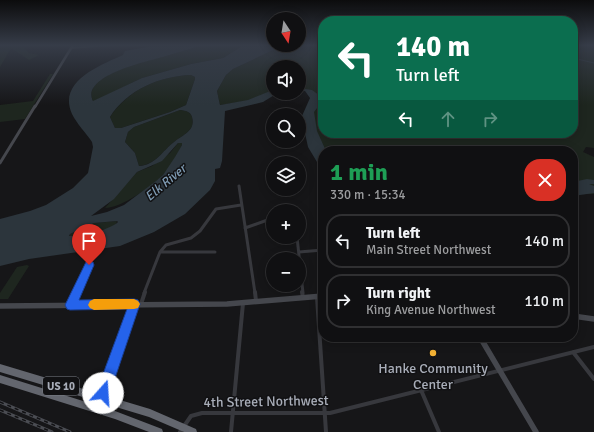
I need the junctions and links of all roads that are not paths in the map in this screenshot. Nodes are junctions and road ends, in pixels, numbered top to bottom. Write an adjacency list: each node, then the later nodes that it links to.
1 (60, 65): 2 (main road)
2 (0, 163)
3 (238, 186): 4 (street)
4 (242, 205): 6 (street); 9 (street)
5 (266, 220): 6 (street)
6 (245, 228): 16 (street)
7 (298, 244): 11 (street)
8 (318, 250): 11 (street)
9 (160, 252): 10 (street); 19 (street)
10 (215, 252)
11 (299, 252)
12 (89, 265): 20 (street)
13 (302, 292): 15 (street)
14 (316, 297): 15 (main road); 24 (street)
15 (303, 298): 16 (main road)
16 (256, 302): 17 (main road)
17 (243, 303): 19 (main road); 36 (street)
18 (134, 304): 19 (main road); 20 (main road); 34 (street)
19 (141, 304)
20 (70, 305): 21 (main road)
21 (0, 306)
22 (578, 317): 23 (main road)
23 (594, 319)
24 (318, 323)
25 (319, 342): 37 (street)
26 (483, 342): 30 (main road)
27 (594, 347): 28 (street, 4th Street Northwest)
28 (573, 352): 30 (street, 4th Street Northwest); 32 (street)
29 (0, 368): 34 (highway, US 10)
30 (500, 370): 33 (street, 4th Street Northwest); 44 (main road)
31 (0, 379): 35 (highway, US 10)
32 (594, 379)
33 (421, 390): 37 (street, 4th Street Northwest); 43 (street)
34 (101, 399): 35 (street); 38 (highway, US 10)
35 (96, 409): 39 (highway, US 10)
36 (233, 413): 37 (street, 4th Street Northwest); 38 (street, 4th Street Northwest); 41 (street)
37 (325, 413): 42 (street)
38 (182, 430): 40 (highway, US 10)
39 (159, 432)
40 (193, 432)
41 (231, 432)
42 (326, 432)
43 (439, 432)
44 (536, 432)

